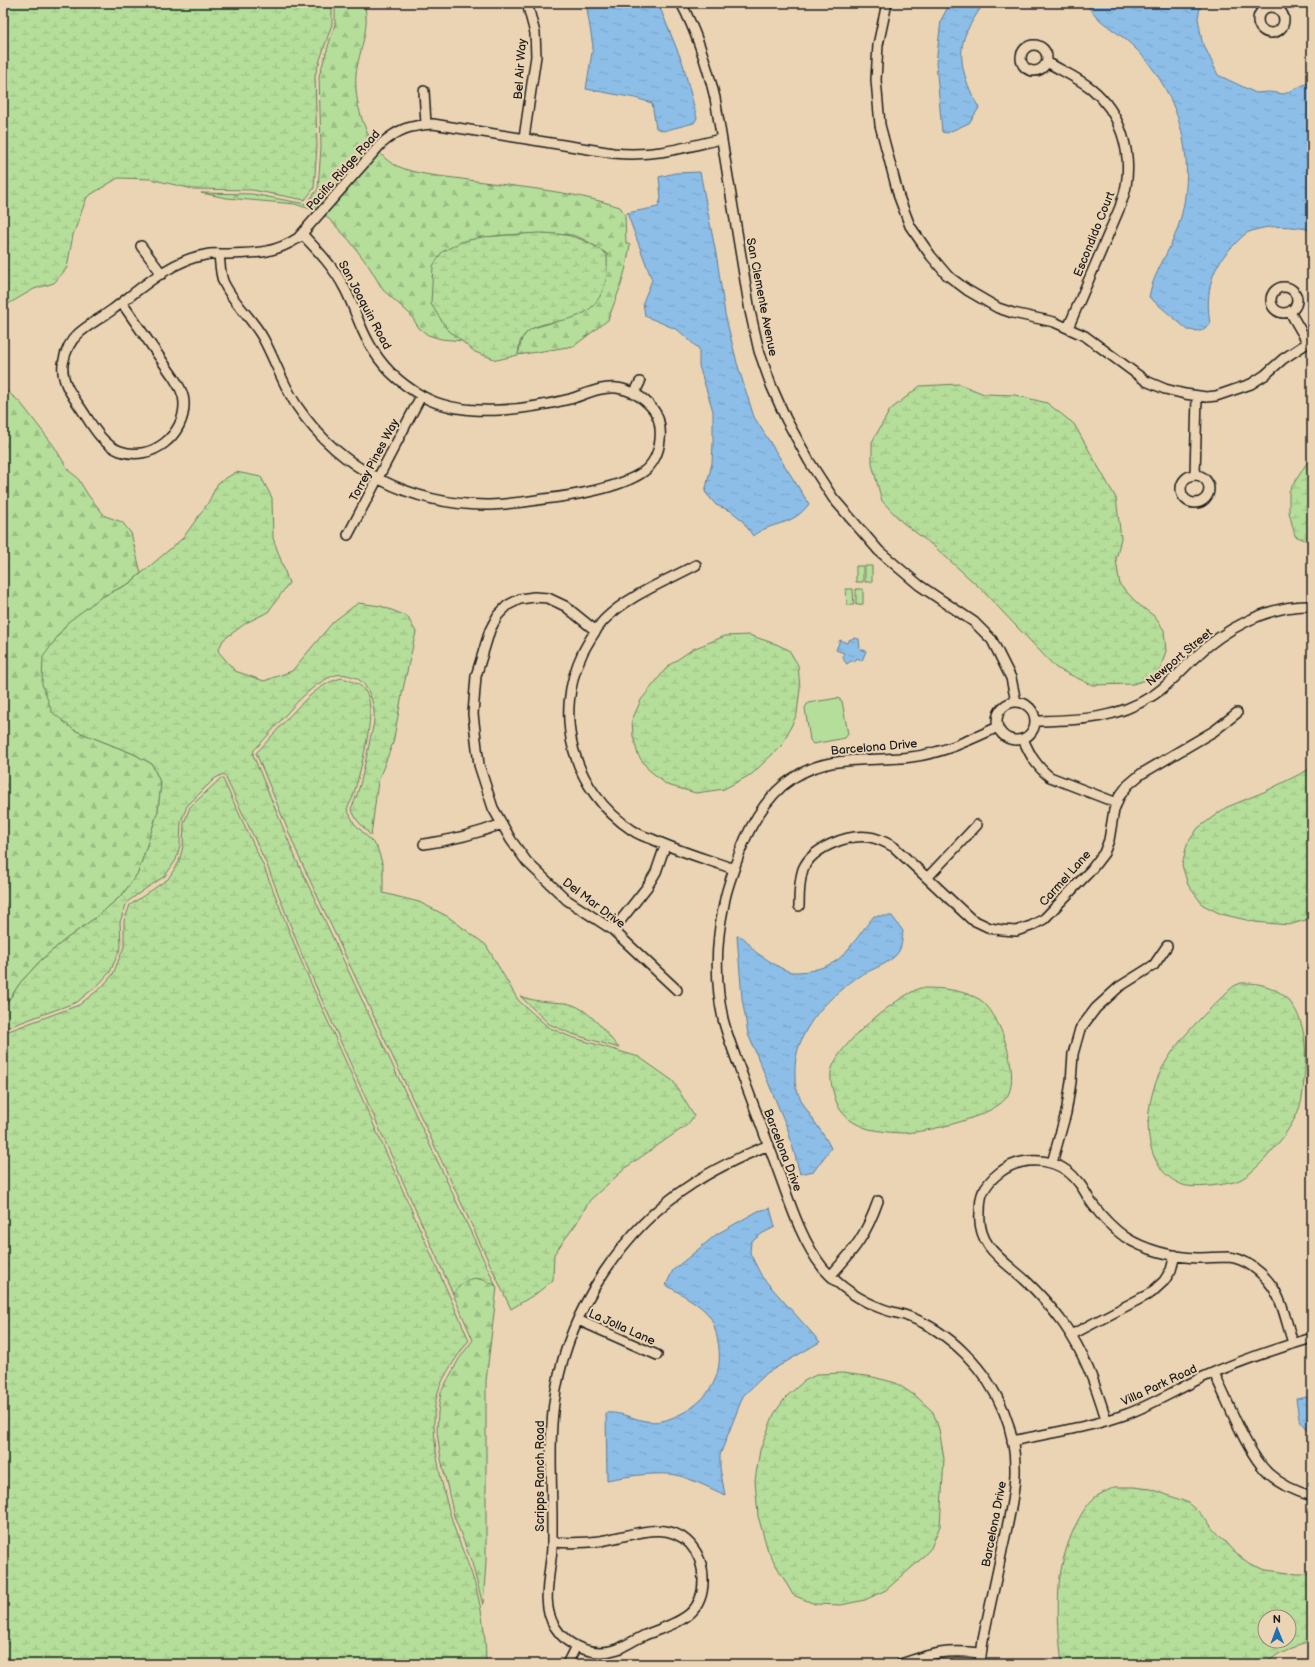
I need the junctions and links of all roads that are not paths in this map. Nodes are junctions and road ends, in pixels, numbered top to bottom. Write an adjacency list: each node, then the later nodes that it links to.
1 (527, 3): 7 (street, Bel Air Way)
2 (681, 3): 8 (street, San Clemente Avenue)
3 (887, 3): 15 (street)
4 (1047, 62): 15 (street, Escondido Court)
5 (424, 91): 6 (street)
6 (426, 124): 7 (street, Pacific Ridge Road); 9 (street, Pacific Ridge Road)
7 (524, 138): 8 (street, Pacific Ridge Road)
8 (721, 138): 27 (street, San Clemente Avenue)
9 (302, 234): 11 (street, Pacific Ridge Road); 19 (street, San Joaquin Road)
10 (141, 246): 12 (street)
11 (219, 254): 12 (street, Pacific Ridge Road); 22 (street, San Joaquin Road)
12 (162, 274): 13 (street, Pacific Ridge Road)
13 (122, 303): 13 (street, Pacific Ridge Road)
14 (1290, 312): 16 (street)
15 (1068, 328): 20 (street)
16 (1310, 341): 20 (street)
17 (640, 382): 18 (street)
18 (634, 394): 19 (street, San Joaquin Road); 22 (street, San Joaquin Road)
19 (421, 396): 22 (street, Torrey Pines Way)
20 (1197, 396): 21 (street)
21 (1195, 475)
22 (377, 478): 23 (street, Torrey Pines Way)
23 (348, 535)
24 (696, 566): 26 (street)
25 (1312, 606): 29 (street, Newport Street)
26 (596, 631): 33 (street, Del Mar Drive); 36 (street)
27 (1016, 702): 29 (street); 30 (street)
28 (1237, 713): 32 (street, Carmel Lane)
29 (1036, 721): 31 (street)
30 (998, 727): 31 (street); 37 (street, Barcelona Drive)
31 (1023, 739): 32 (street)
32 (1117, 803): 38 (street, Carmel Lane)
33 (502, 824): 35 (street); 40 (street, Del Mar Drive)
34 (977, 825): 38 (street)
35 (424, 844)
36 (665, 846): 37 (street); 40 (street)
37 (734, 869): 43 (street, Barcelona Drive)
38 (927, 878): 39 (street, Carmel Lane)
39 (799, 906)
40 (613, 930): 42 (street, Del Mar Drive)
41 (1166, 946): 44 (street)
42 (677, 990)
43 (769, 1145): 47 (street, Barcelona Drive); 48 (street, Scripps Ranch Road)
44 (1052, 1163): 46 (street); 49 (street)
45 (878, 1201): 47 (street)
46 (1175, 1255): 49 (street); 51 (street)
47 (831, 1275): 55 (street, Barcelona Drive)
48 (578, 1320): 52 (street, La Jolla Lane); 57 (street, Scripps Ranch Road)
49 (1071, 1335): 54 (street)
50 (1312, 1338): 51 (street, Villa Park Road)
51 (1294, 1343): 53 (street, Villa Park Road)
52 (656, 1355)
53 (1214, 1373): 54 (street, Villa Park Road); 56 (street)
54 (1106, 1419): 55 (street, Villa Park Road)
55 (1012, 1441): 59 (street, Barcelona Drive)
56 (1312, 1496)
57 (552, 1542): 58 (street, Scripps Ranch Road); 58 (street, Scripps Ranch Road)
58 (576, 1646): 60 (street)
59 (981, 1653): 61 (street); 62 (street, Barcelona Drive)
60 (567, 1664)
61 (902, 1664)
62 (980, 1664)

